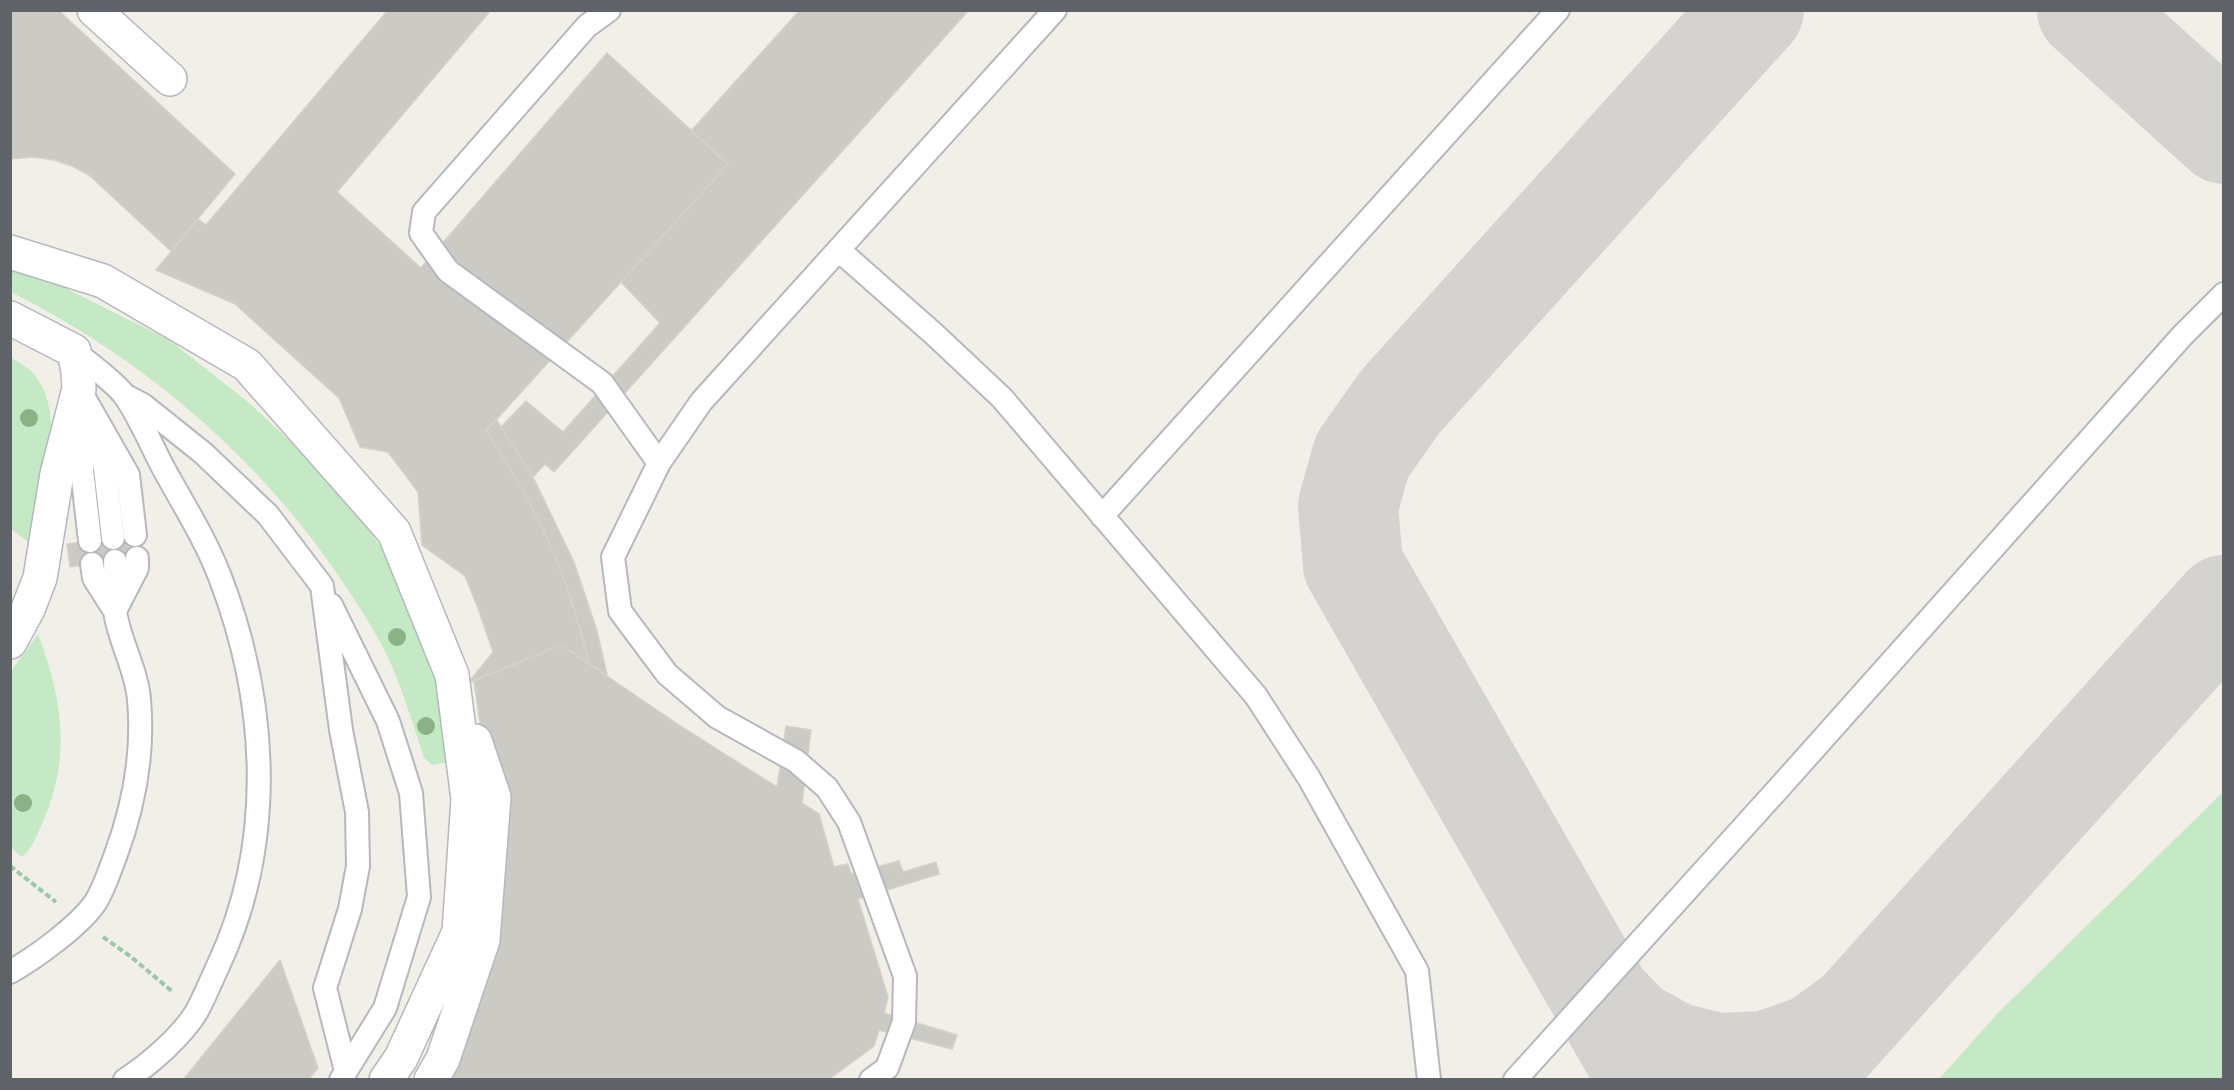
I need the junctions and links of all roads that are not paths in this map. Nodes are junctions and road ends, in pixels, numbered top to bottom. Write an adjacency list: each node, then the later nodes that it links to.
1 (94, 10): 5 (street)
2 (609, 10): 13 (lane)
3 (1055, 10): 6 (lane)
4 (1558, 10): 14 (lane)
5 (170, 79)
6 (840, 251): 13 (lane); 14 (lane)
7 (10, 252): 22 (street)
8 (2223, 294): 30 (lane)
9 (10, 318): 10 (street)
10 (74, 351): 11 (street); 12 (lane)
11 (79, 389): 15 (lane); 16 (lane); 21 (street)
12 (124, 395): 19 (lane); 25 (lane)
13 (659, 463): 28 (lane)
14 (1102, 516): 29 (lane)
15 (124, 537)
16 (90, 541)
17 (126, 560): 20 (lane)
18 (92, 564): 20 (lane)
19 (322, 586): 24 (lane); 24 (lane)
20 (116, 611): 23 (lane)
21 (10, 642)
22 (453, 675): 26 (street); 27 (street)
23 (10, 972)
24 (343, 1075)
25 (125, 1080)
26 (386, 1080)
27 (431, 1080)
28 (871, 1080)
29 (1429, 1080)
30 (1515, 1080)

